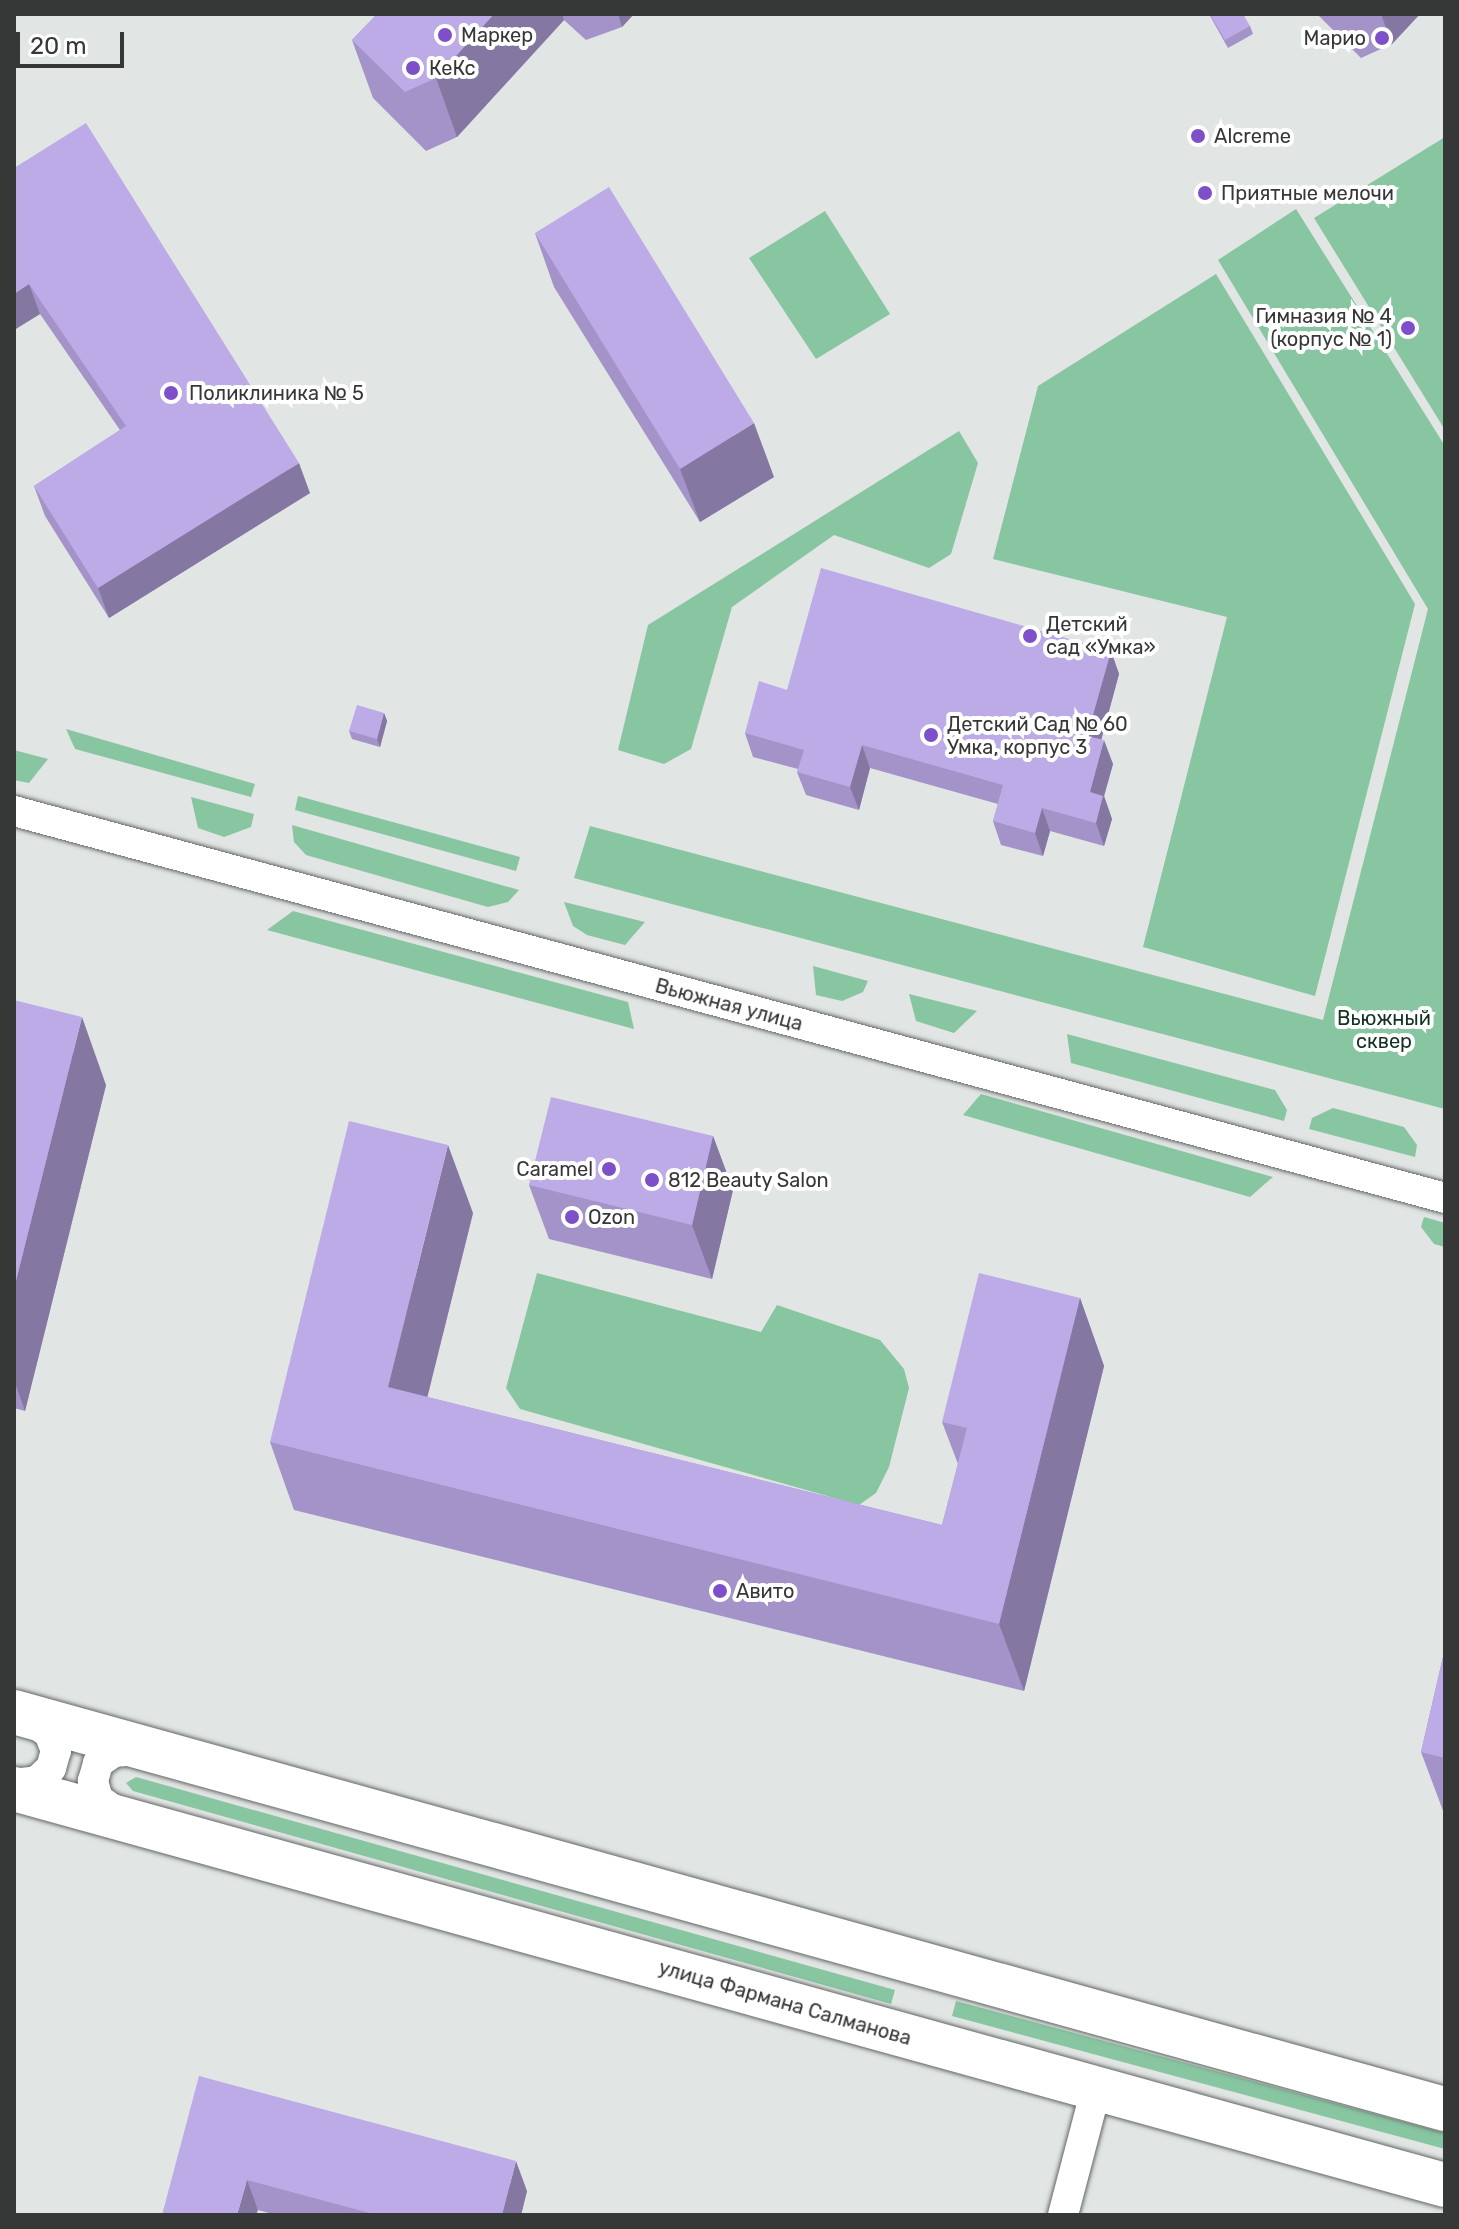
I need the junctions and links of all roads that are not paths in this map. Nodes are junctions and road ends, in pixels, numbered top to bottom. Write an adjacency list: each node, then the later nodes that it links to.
1 (14, 811): 2 (street, Вьюжная улица)
2 (1445, 1198)
3 (18, 1713): 4 (street, улица Фармана Салманова); 5 (street, улица Фармана Салманова)
4 (149, 1749): 6 (street, улица Фармана Салманова); 8 (street, улица Фармана Салманова)
5 (14, 1787): 6 (street, улица Фармана Салманова)
6 (126, 1819): 7 (street, улица Фармана Салманова)
7 (1096, 2089): 9 (street, улица Фармана Салманова); 10 (street)
8 (1445, 2109)
9 (1445, 2185)
10 (1063, 2215)

